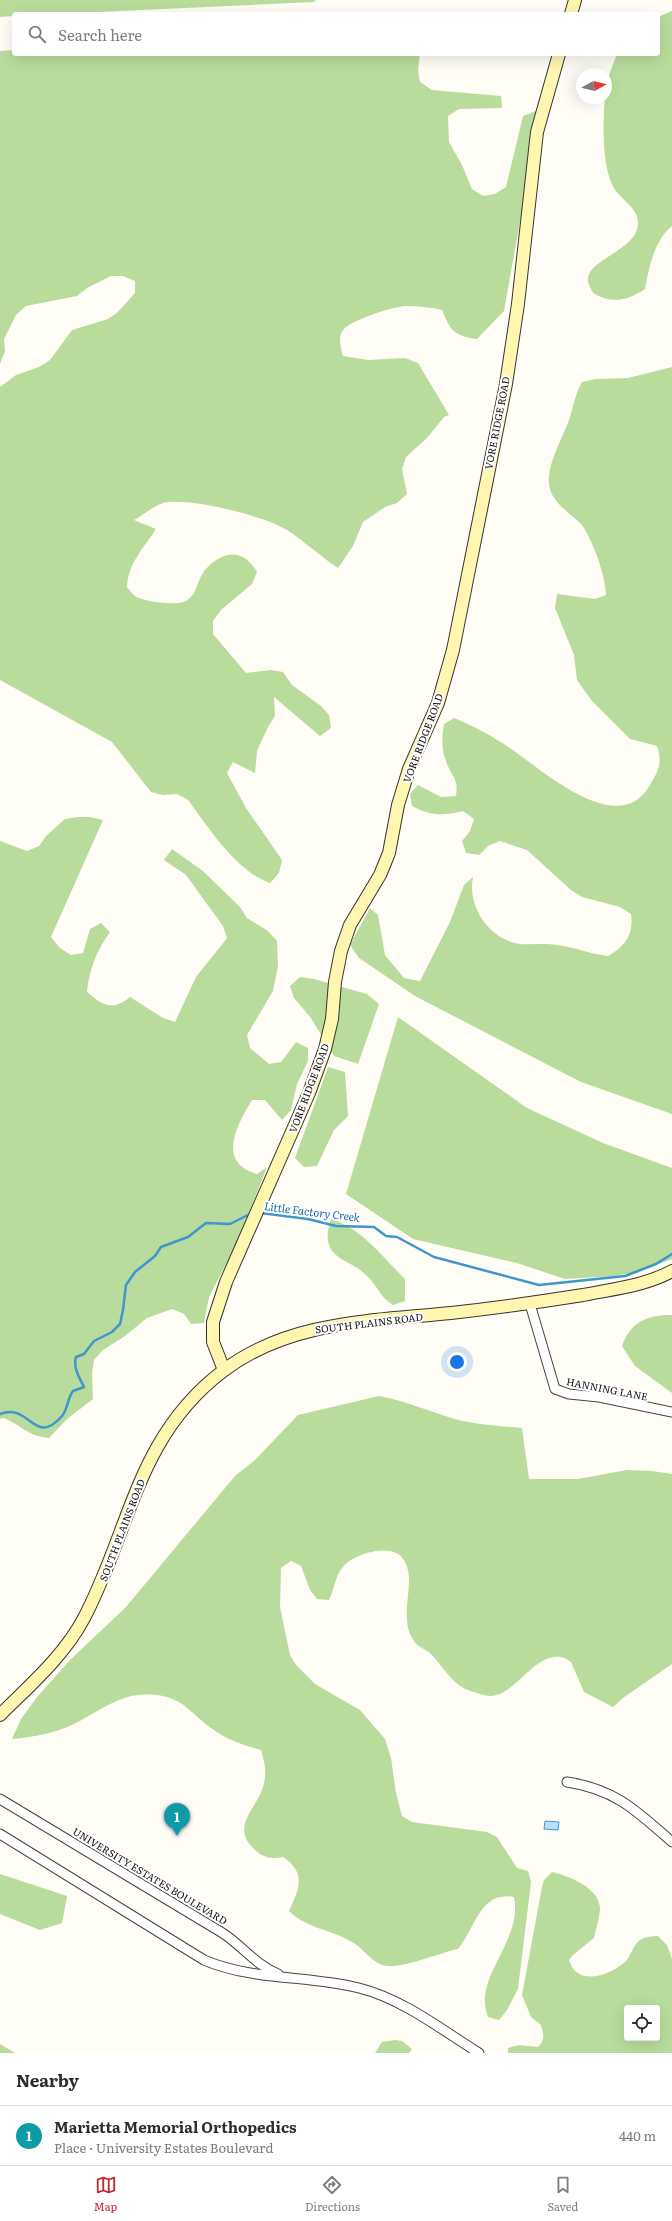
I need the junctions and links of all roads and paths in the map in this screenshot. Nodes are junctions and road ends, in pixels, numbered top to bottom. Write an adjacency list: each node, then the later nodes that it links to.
1 (575, 0): 2 (street)
2 (572, 12)
3 (558, 56): 6 (street, VORE RIDGE ROAD)
4 (672, 1271): 5 (street, SOUTH PLAINS ROAD)
5 (530, 1304): 6 (street, SOUTH PLAINS ROAD); 7 (street, HANNING LANE)
6 (224, 1370): 8 (street, SOUTH PLAINS ROAD)
7 (672, 1412)
8 (0, 1715)
9 (567, 1782): 12 (street)
10 (0, 1799): 13 (street, UNIVERSITY ESTATES BOULEVARD)
11 (0, 1834): 13 (street, UNIVERSITY ESTATES BOULEVARD)
12 (672, 1842)
13 (284, 1977): 14 (street, UNIVERSITY ESTATES BOULEVARD)
14 (479, 2053)

